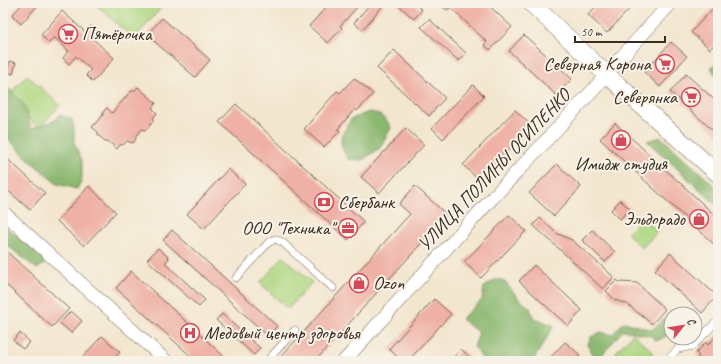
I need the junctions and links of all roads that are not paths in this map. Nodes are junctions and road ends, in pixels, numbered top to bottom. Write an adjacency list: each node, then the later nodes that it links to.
1 (531, 3): 3 (street)
2 (671, 3): 3 (street, УЛИЦА ПОЛИНЫ ОСИПЕНКО)
3 (606, 74): 4 (street); 12 (street, УЛИЦА ПОЛИНЫ ОСИПЕНКО)
4 (718, 174)
5 (3, 212): 10 (street)
6 (236, 278): 7 (lane)
7 (333, 288)
8 (718, 322): 13 (lane)
9 (295, 330): 11 (lane)
10 (166, 361)
11 (267, 361)
12 (344, 361)
13 (666, 361)

